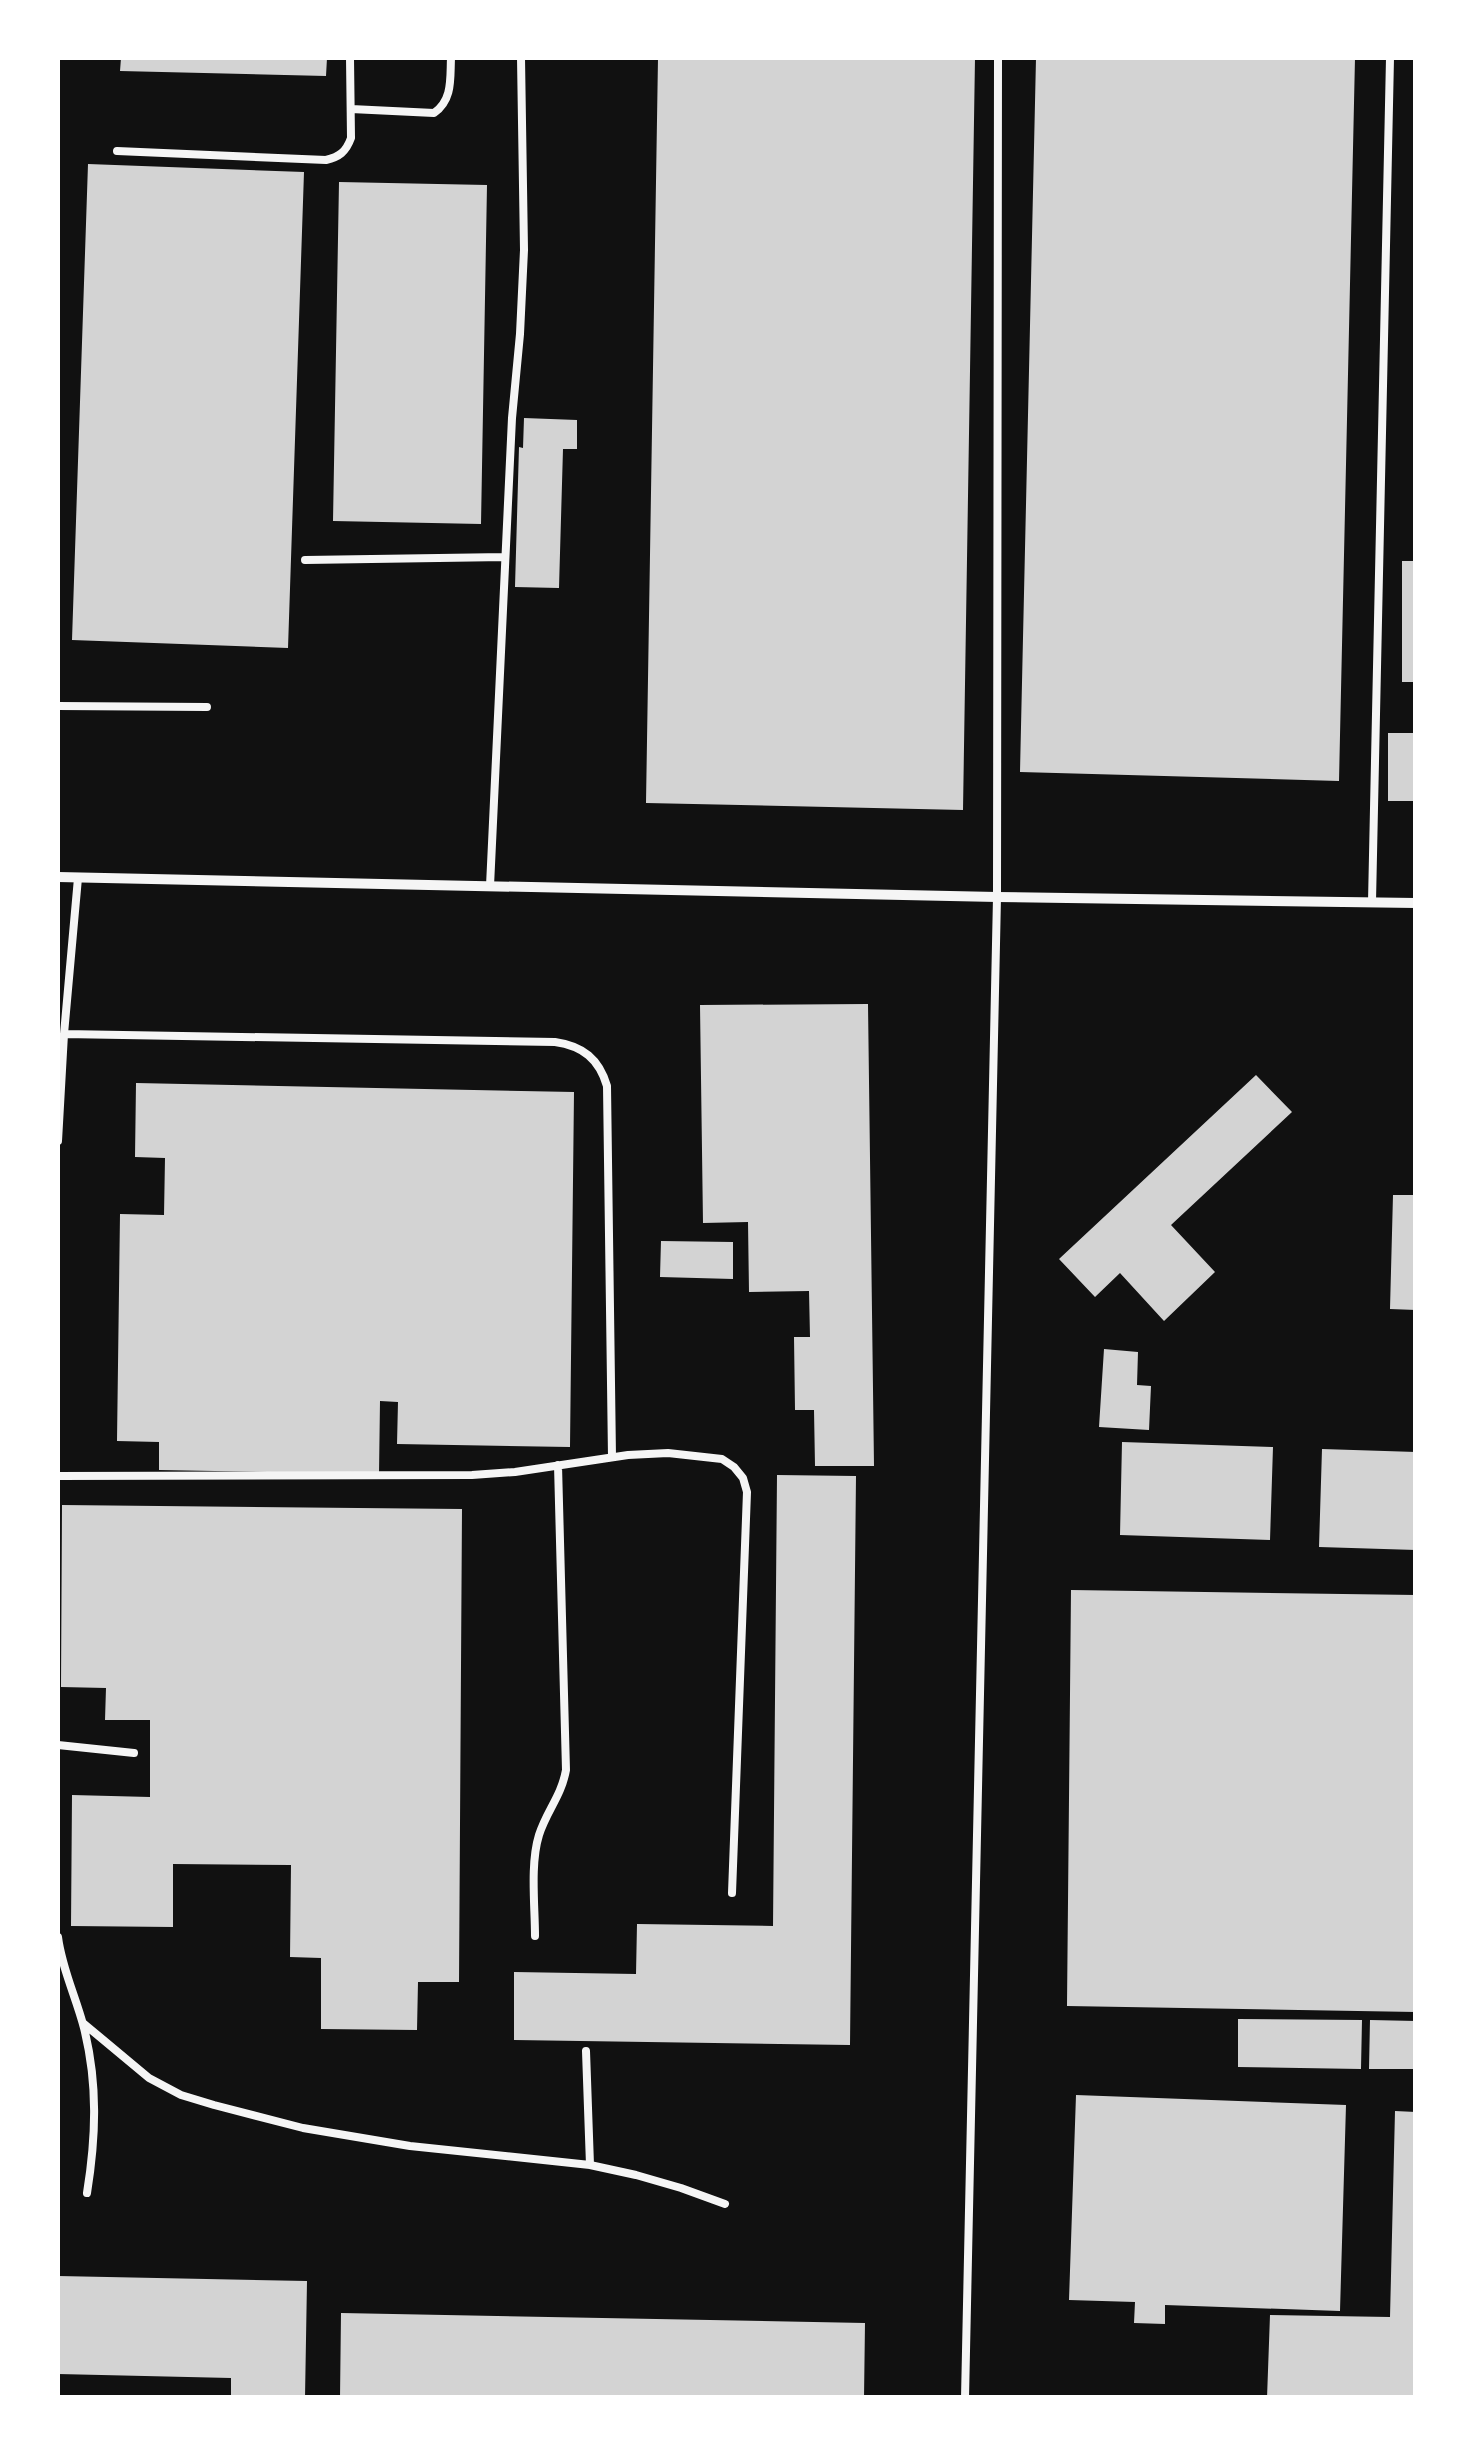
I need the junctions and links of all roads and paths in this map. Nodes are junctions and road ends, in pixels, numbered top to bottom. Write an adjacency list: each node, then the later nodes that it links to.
1 (350, 58): 6 (lane)
2 (451, 58): 6 (lane)
3 (521, 58): 8 (lane)
4 (998, 58): 15 (lane)
5 (1390, 58): 16 (lane)
6 (350, 108): 7 (lane)
7 (117, 151)
8 (505, 557): 9 (lane); 14 (lane)
9 (305, 560)
10 (58, 706): 11 (lane)
11 (207, 707)
12 (58, 877): 13 (street)
13 (78, 878): 14 (street); 18 (lane)
14 (490, 886): 15 (street)
15 (998, 897): 16 (street); 33 (lane)
16 (1372, 902): 17 (street)
17 (1416, 903)
18 (64, 1034): 19 (lane); 20 (lane)
19 (58, 1141)
20 (612, 1457): 21 (lane); 25 (lane)
21 (558, 1465): 22 (lane); 26 (lane)
22 (58, 1476)
23 (58, 1745): 24 (lane)
24 (134, 1753)
25 (732, 1894)
26 (535, 1936)
27 (58, 1937): 28 (lane)
28 (83, 2024): 30 (lane); 31 (lane)
29 (586, 2050): 30 (lane)
30 (590, 2165): 32 (lane)
31 (87, 2193)
32 (725, 2204)
33 (965, 2398)

